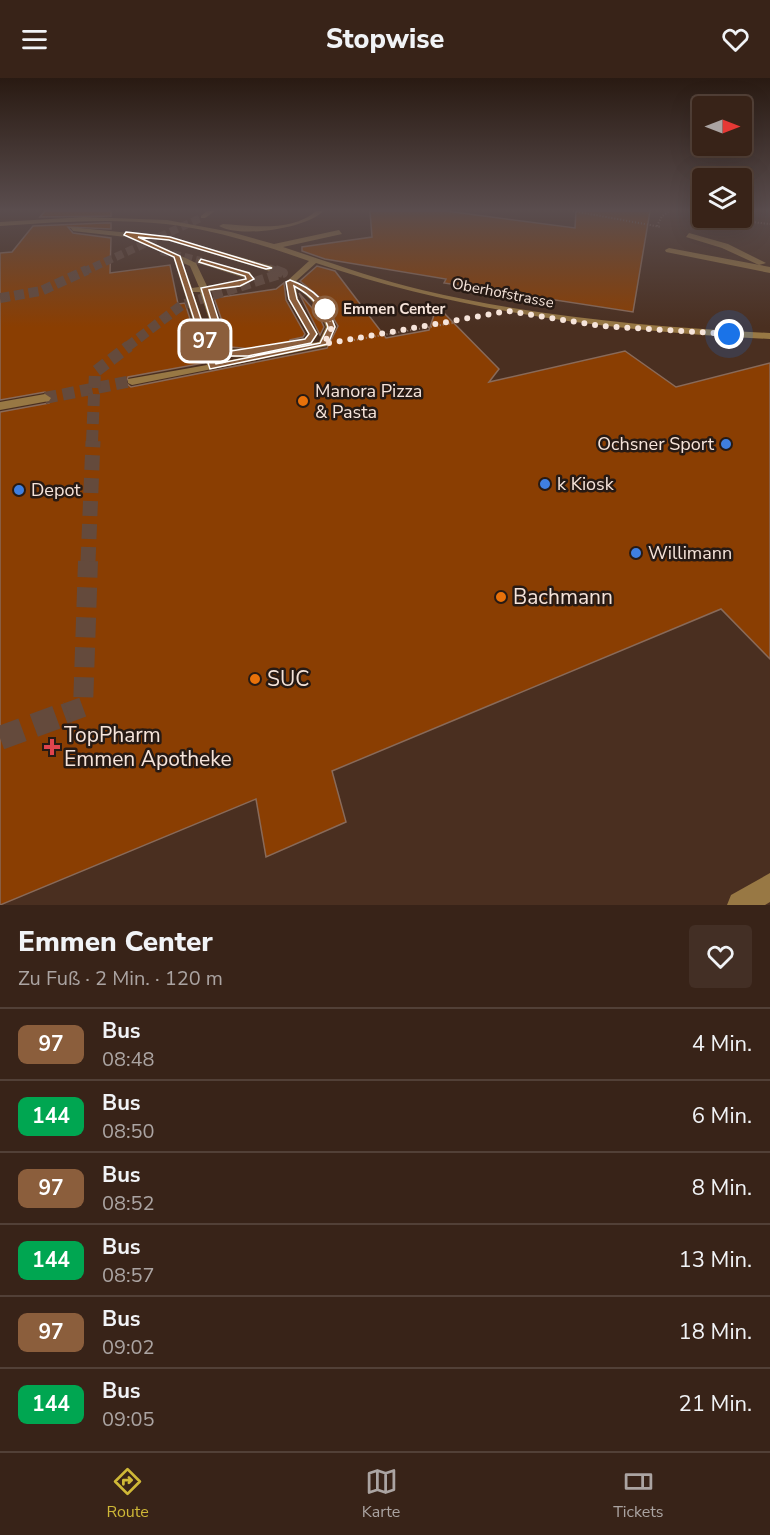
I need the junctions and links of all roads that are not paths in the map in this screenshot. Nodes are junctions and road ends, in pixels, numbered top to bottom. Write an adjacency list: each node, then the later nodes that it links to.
1 (162, 250): 6 (street)
2 (208, 250): 9 (street)
3 (281, 250): 7 (street, Oberhofstrasse)
4 (669, 250): 10 (street)
5 (734, 250): 10 (street)
6 (177, 256): 12 (street); 13 (street)
7 (315, 260): 11 (street); 14 (street, Oberhofstrasse)
8 (201, 261): 12 (street)
9 (269, 268)
10 (770, 269)
11 (290, 282): 12 (street); 15 (street)
12 (205, 288): 13 (street)
13 (189, 290): 15 (street)
14 (770, 336)
15 (213, 368): 16 (street)
16 (132, 381)
17 (45, 398): 18 (street)
18 (0, 406)
19 (770, 886): 20 (street)
20 (741, 905)

